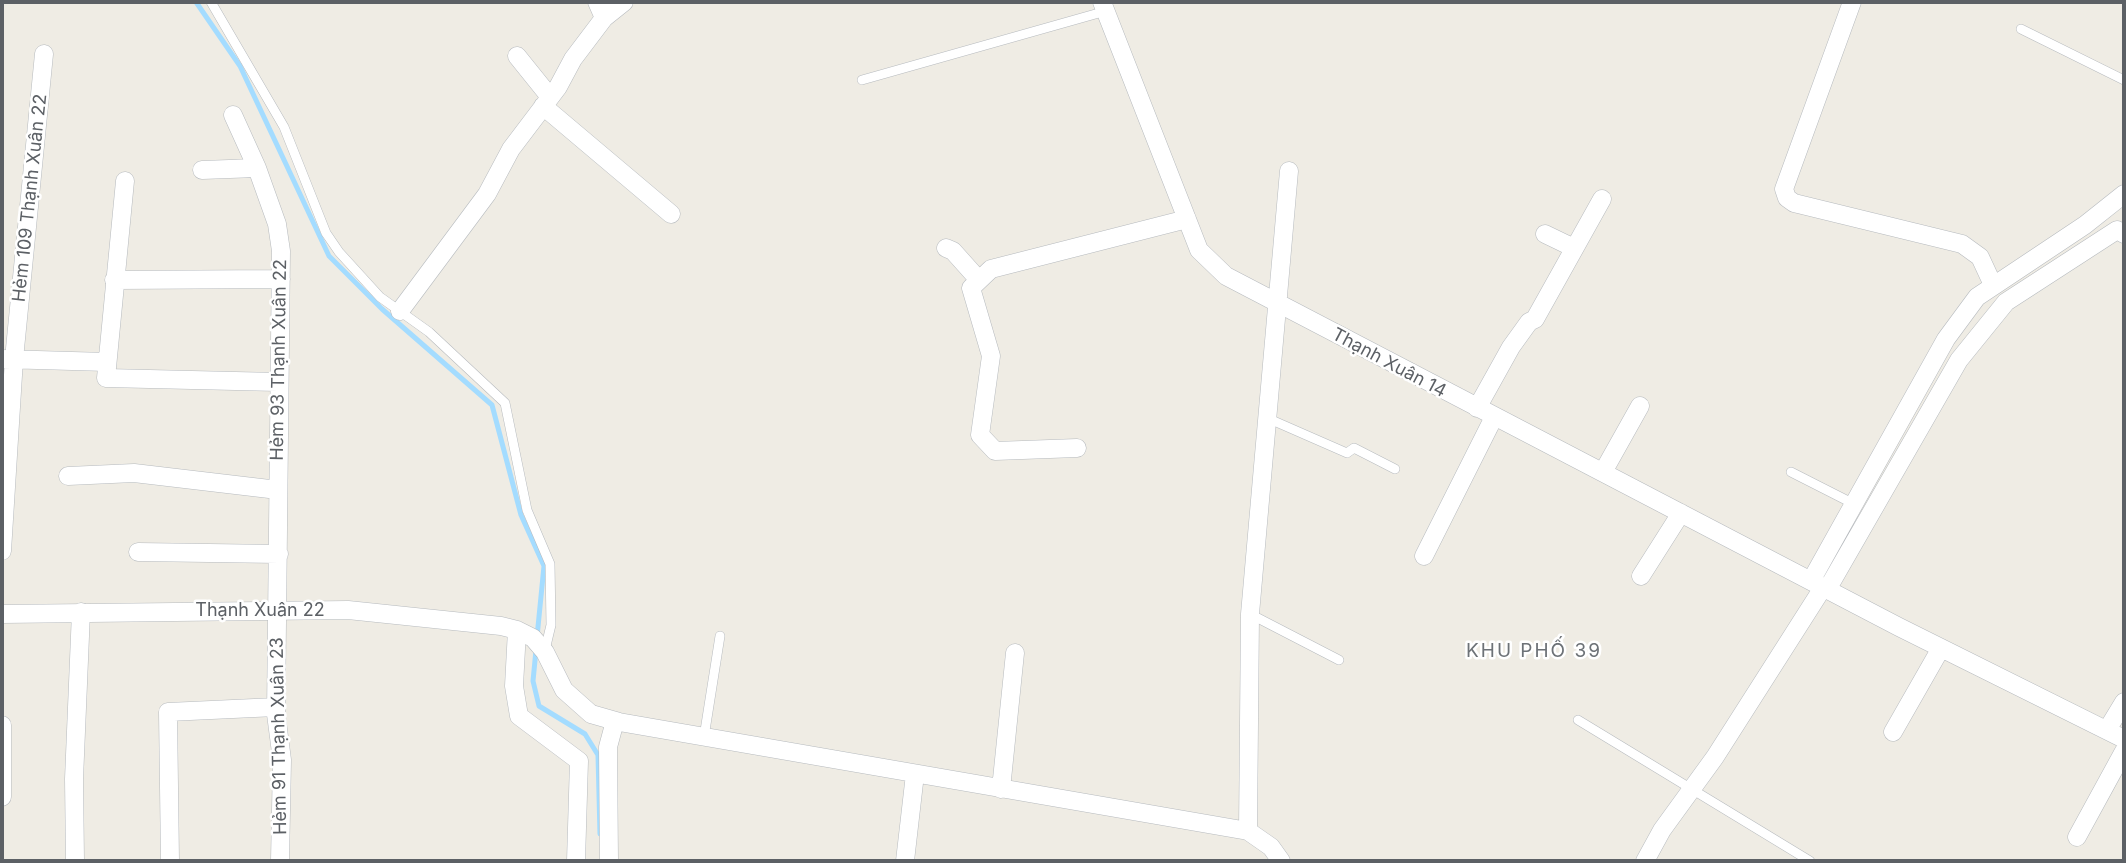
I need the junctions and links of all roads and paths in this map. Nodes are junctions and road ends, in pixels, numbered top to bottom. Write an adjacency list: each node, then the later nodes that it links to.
1 (211, 2): 31 (lane)
2 (624, 2): 5 (street)
3 (1852, 2): 28 (street)
4 (1104, 6): 9 (lane); 20 (street, Thạnh Xuân 14)
5 (601, 10): 11 (street)
6 (2021, 29): 10 (lane)
7 (44, 54): 32 (street, Hẻm 109 Thạnh Xuân 22)
8 (517, 56): 11 (street)
9 (862, 80)
10 (2124, 80)
11 (547, 102): 19 (street); 31 (street)
12 (233, 115): 13 (street, Hẻm 93 Thạnh Xuân 22)
13 (257, 168): 14 (street); 26 (street, Hẻm 93 Thạnh Xuân 22)
14 (202, 170)
15 (1289, 171): 30 (street)
16 (125, 181): 25 (street)
17 (2124, 194): 28 (street)
18 (1602, 199): 24 (street)
19 (671, 214)
20 (1187, 219): 27 (street); 30 (street, Thạnh Xuân 14)
21 (2122, 230): 29 (street)
22 (1545, 234): 24 (street)
23 (946, 248): 27 (street)
24 (1574, 248): 36 (street)
25 (114, 279): 26 (street); 33 (street)
26 (281, 279): 34 (street, Hẻm 93 Thạnh Xuân 22)
27 (978, 279): 39 (street)
28 (1993, 285): 29 (lane); 45 (street)
29 (2006, 302): 52 (street)
30 (1277, 303): 36 (street, Thạnh Xuân 14); 38 (street)
31 (400, 311): 60 (lane)
32 (8, 359): 33 (street); 47 (street, Hẻm 109 Thạnh Xuân 22)
33 (107, 362): 34 (street)
34 (278, 382): 44 (street, Hẻm 93 Thạnh Xuân 22)
35 (1640, 406): 41 (street)
36 (1477, 408): 37 (street, Thạnh Xuân 14)
37 (1493, 417): 41 (street, Thạnh Xuân 14); 50 (street)
38 (1267, 418): 40 (lane); 56 (street)
39 (1076, 448)
40 (1395, 469)
41 (1603, 472): 46 (street, Thạnh Xuân 14)
42 (1791, 472): 45 (lane)
43 (68, 476): 44 (street)
44 (278, 490): 49 (street, Hẻm 93 Thạnh Xuân 22)
45 (1854, 504): 52 (street)
46 (1681, 513): 51 (street); 52 (street, Thạnh Xuân 14)
47 (2, 551)
48 (138, 552): 49 (street)
49 (279, 554): 53 (street, Hẻm 93 Thạnh Xuân 22)
50 (1424, 556)
51 (1642, 576)
52 (1821, 584): 59 (street, Thạnh Xuân 14); 75 (street)
53 (278, 610): 54 (street, Thạnh Xuân 22); 57 (street, Thạnh Xuân 22); 64 (street, Hẻm 91 Thạnh Xuân 23)
54 (81, 612): 55 (street, Thạnh Xuân 22); 79 (street)
55 (2, 614)
56 (1250, 614): 62 (lane); 77 (street)
57 (517, 630): 60 (street); 82 (street)
58 (720, 636): 70 (lane)
59 (1941, 648): 68 (street, Thạnh Xuân 14); 69 (street)
60 (545, 652): 66 (street)
61 (1015, 653): 74 (street)
62 (1339, 660)
63 (2124, 702): 68 (street)
64 (276, 708): 80 (street); 81 (street, Hẻm 91 Thạnh Xuân 23)
65 (1578, 720): 75 (lane)
66 (615, 721): 70 (street); 83 (street)
67 (2, 725): 76 (street)
68 (2107, 730): 71 (street, Thạnh Xuân 14)
69 (1893, 732)
70 (704, 737): 73 (street)
71 (2124, 739)
72 (2124, 751): 78 (street)
73 (915, 774): 74 (street); 84 (street)
74 (1001, 789): 77 (street)
75 (1692, 789): 86 (street); 87 (lane)
76 (2, 797)
77 (1248, 831): 85 (street)
78 (2077, 837)
79 (75, 861)
80 (170, 861)
81 (280, 861)
82 (576, 861)
83 (609, 861)
84 (905, 861)
85 (1281, 861)
86 (1645, 861)
87 (1810, 861)

